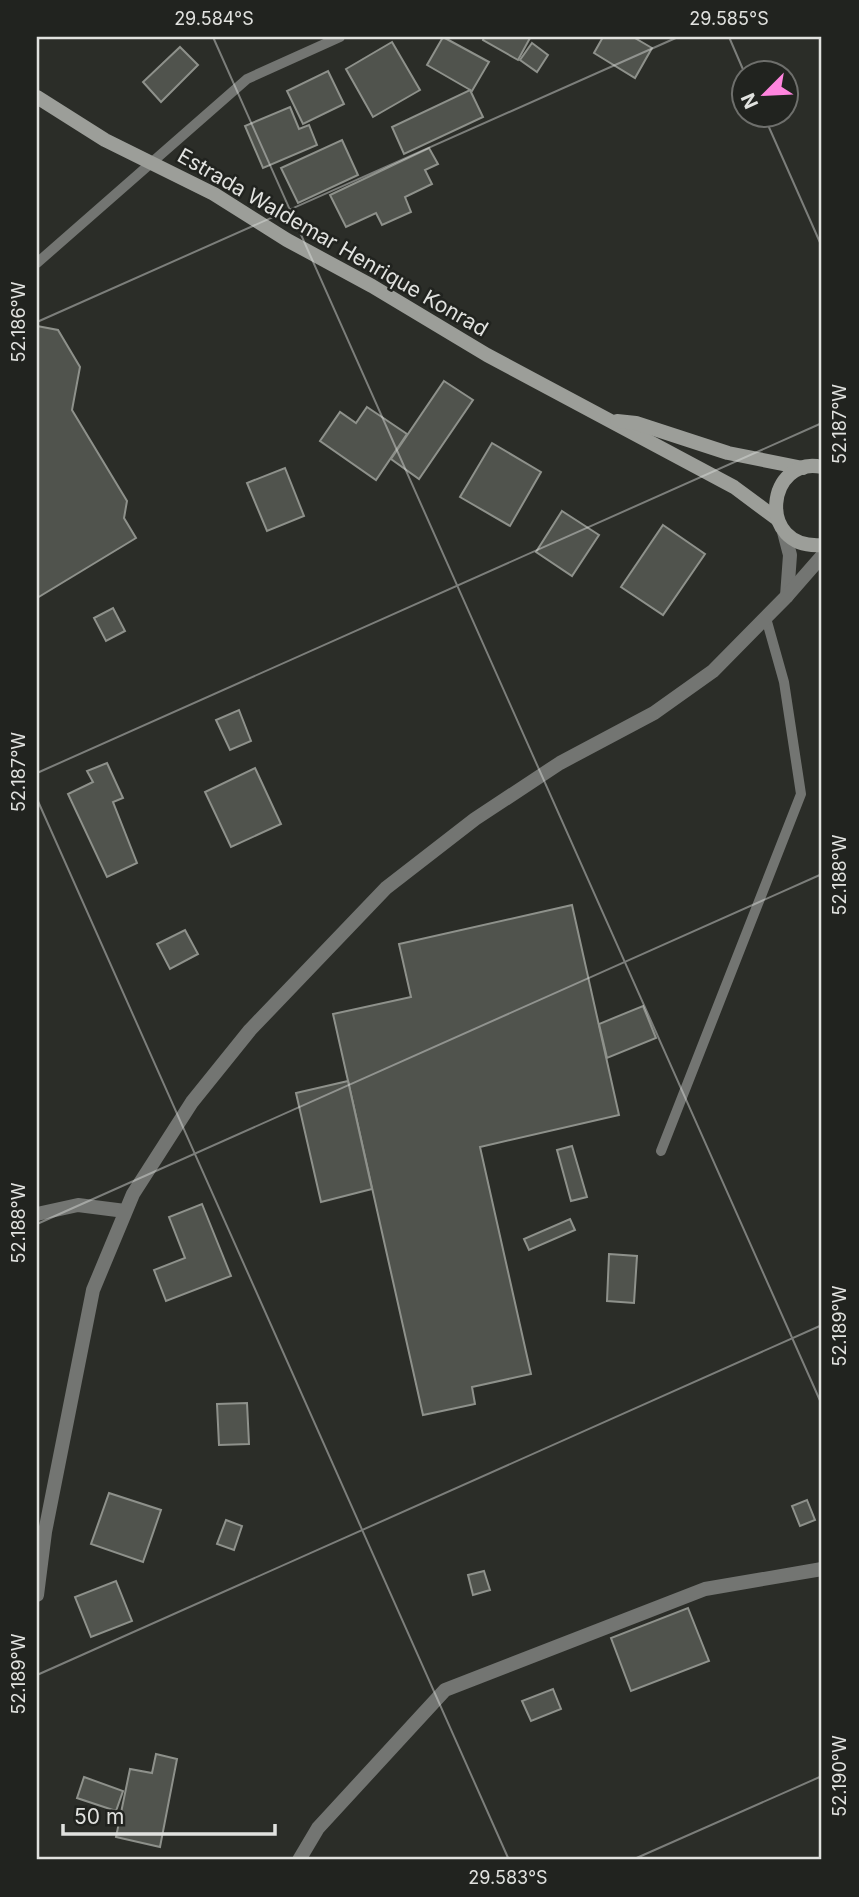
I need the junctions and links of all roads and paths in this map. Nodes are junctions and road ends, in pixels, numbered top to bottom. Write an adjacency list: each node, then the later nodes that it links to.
1 (340, 37): 3 (lane)
2 (37, 97): 3 (main road, Estrada Waldemar Henrique Konrad)
3 (151, 162): 4 (lane); 5 (main road, Estrada Waldemar Henrique Konrad)
4 (37, 263)
5 (609, 421): 6 (main road, Estrada Waldemar Henrique Konrad); 7 (main road, Estrada Waldemar Henrique Konrad)
6 (816, 467): 7 (main road)
7 (781, 525): 8 (main road, Estrada Waldemar Henrique Konrad); 10 (street)
8 (822, 545)
9 (822, 556): 10 (street)
10 (787, 596): 11 (street)
11 (766, 618): 12 (lane); 13 (street)
12 (661, 1151)
13 (125, 1211): 14 (street); 15 (street)
14 (37, 1214)
15 (43, 1508): 17 (street)
16 (822, 1569): 18 (street)
17 (37, 1595)
18 (299, 1860)

